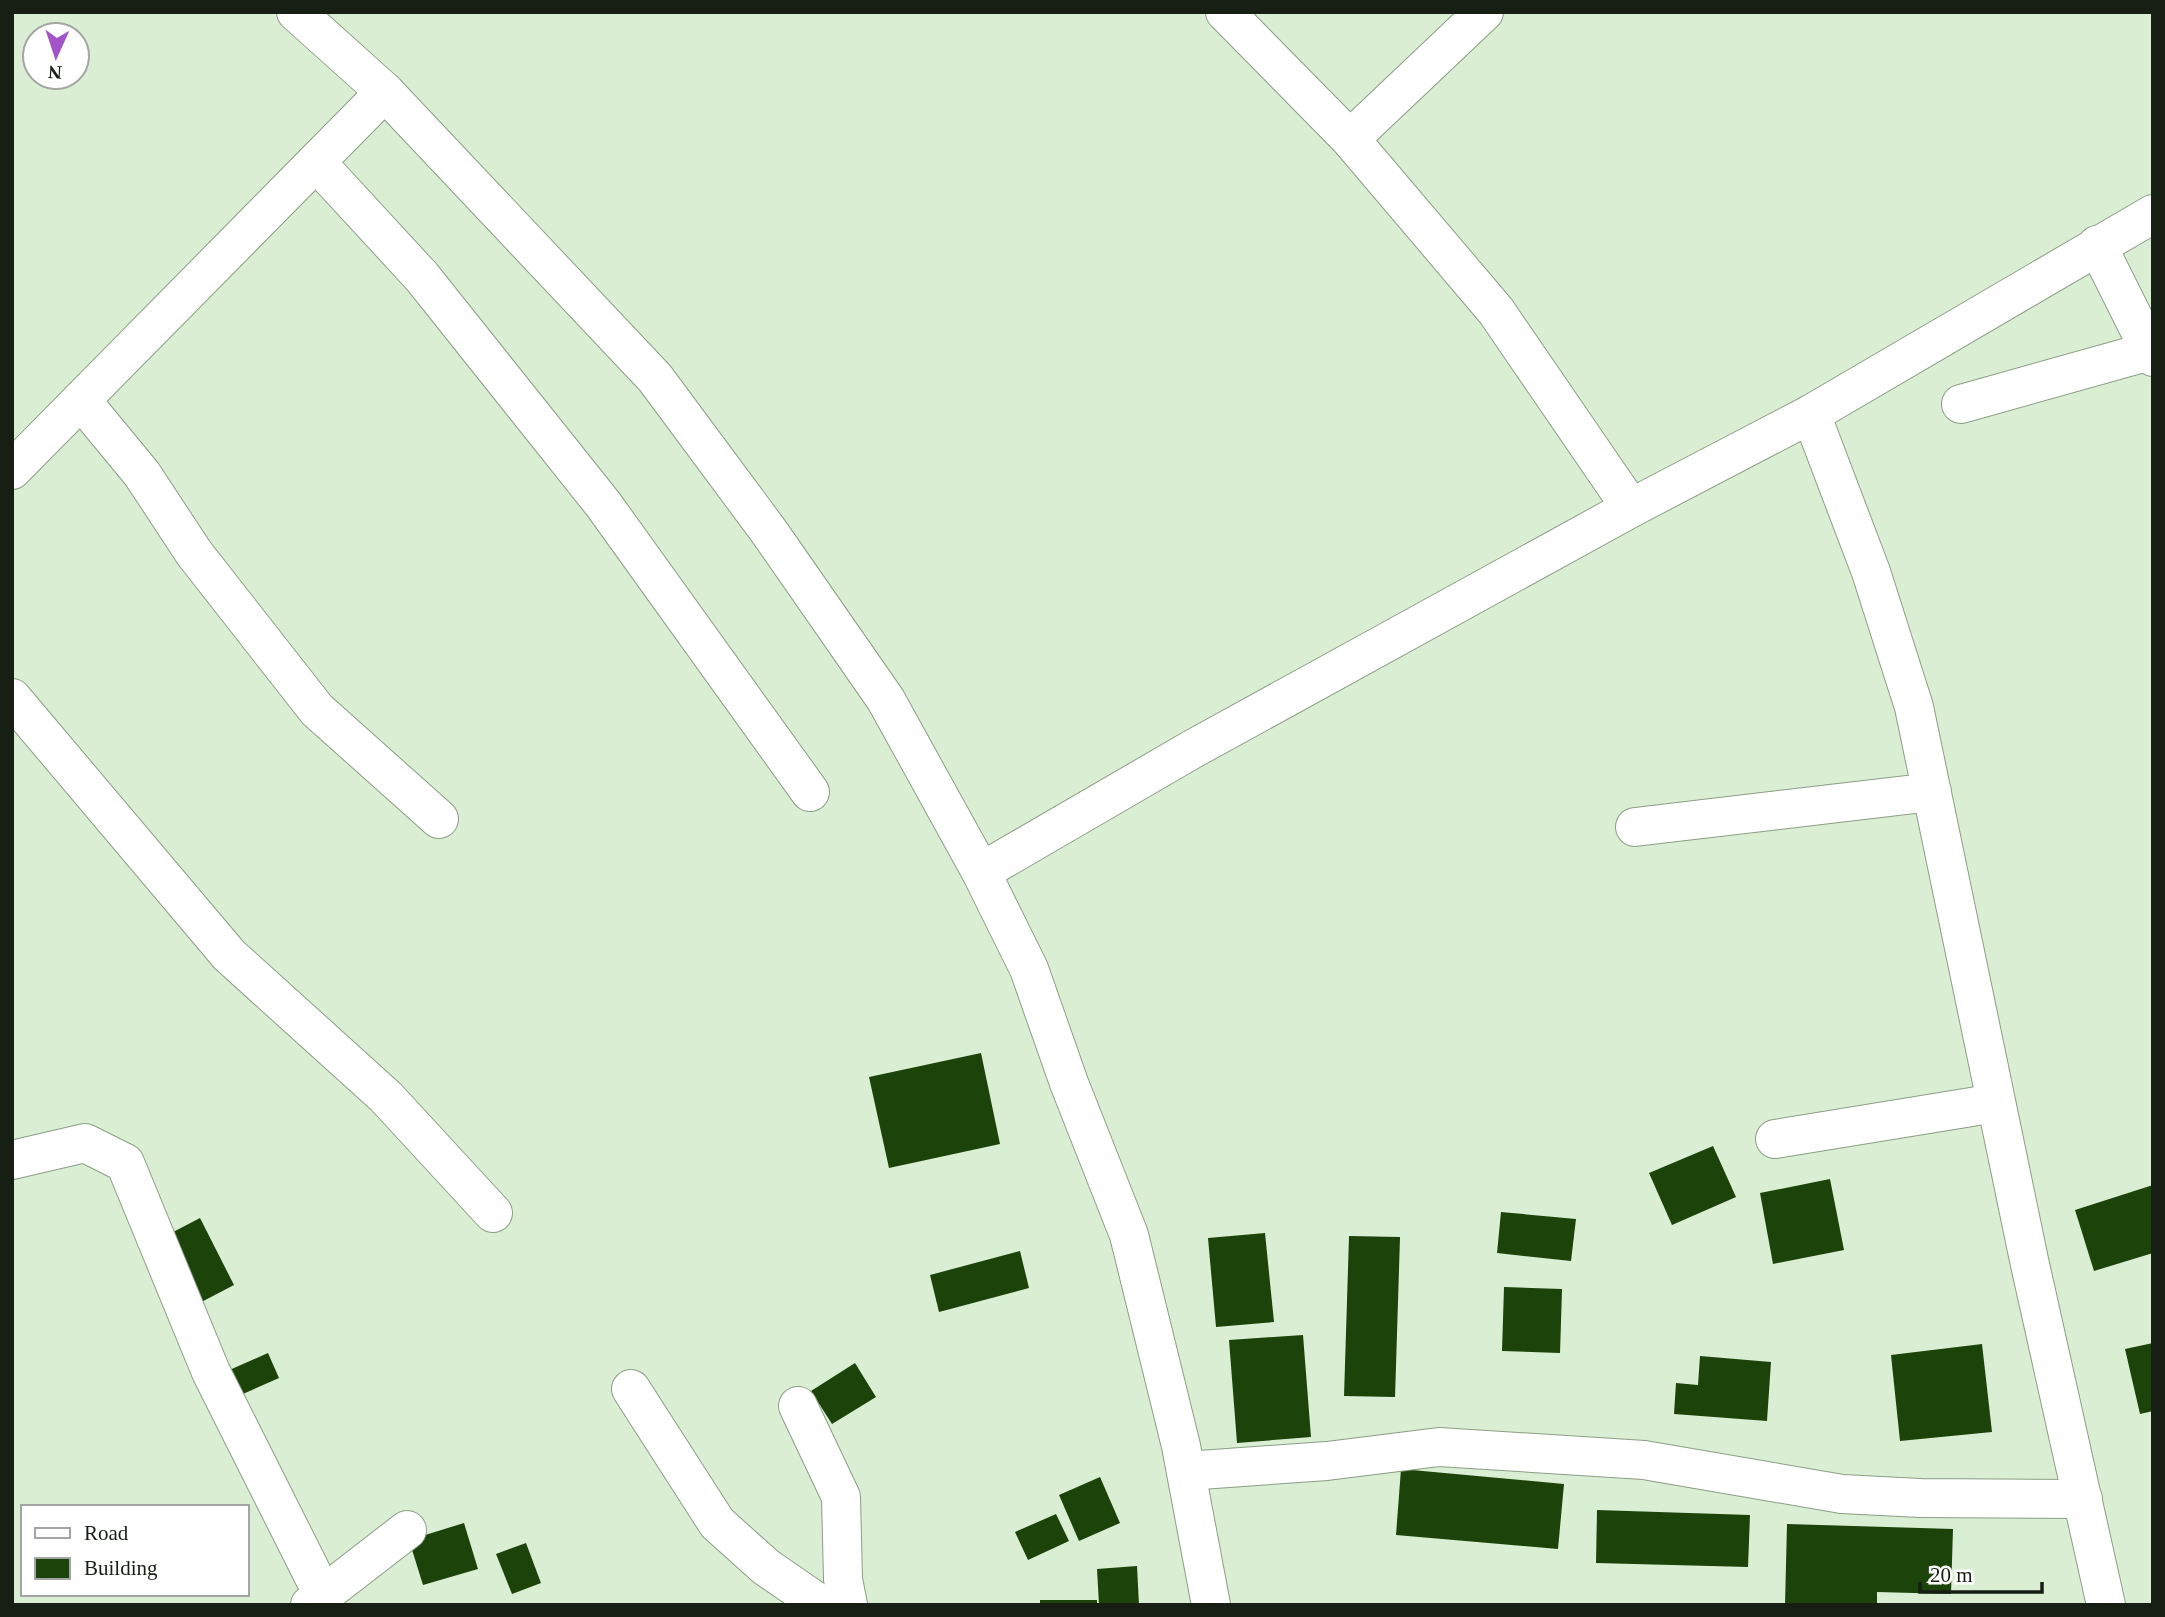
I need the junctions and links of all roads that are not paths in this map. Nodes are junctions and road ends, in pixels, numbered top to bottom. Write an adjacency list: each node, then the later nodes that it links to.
1 (296, 12): 4 (street)
2 (1225, 12): 5 (street)
3 (1484, 12): 5 (street)
4 (385, 92): 6 (street); 20 (street)
5 (1350, 139): 14 (street)
6 (316, 162): 10 (street); 16 (street)
7 (2153, 214): 8 (street)
8 (2097, 245): 9 (street); 12 (street)
9 (2151, 354): 11 (street)
10 (80, 400): 13 (street); 18 (street)
11 (1961, 404)
12 (1811, 414): 14 (street); 17 (street)
13 (12, 470)
14 (1631, 508): 20 (street)
15 (12, 698): 24 (street)
16 (810, 792)
17 (1931, 792): 19 (street); 21 (street)
18 (439, 819)
19 (1635, 827)
20 (981, 872): 27 (street)
21 (1996, 1102): 22 (street); 28 (street)
22 (1775, 1139)
23 (12, 1160): 30 (street)
24 (493, 1213)
25 (631, 1389): 31 (street)
26 (798, 1406): 32 (street)
27 (1186, 1471): 28 (street); 33 (street)
28 (2082, 1499): 34 (street)
29 (407, 1530): 30 (street)
30 (316, 1600)
31 (821, 1605)
32 (848, 1605)
33 (1211, 1605)
34 (2106, 1605)

